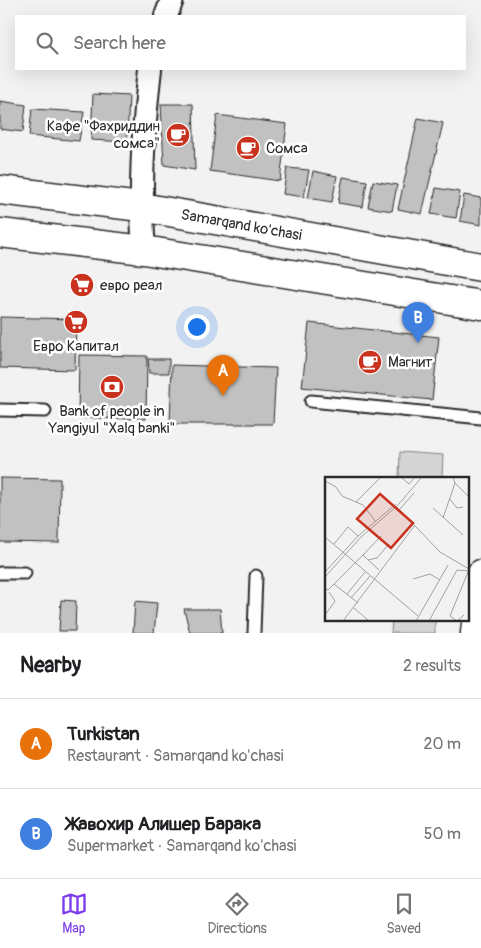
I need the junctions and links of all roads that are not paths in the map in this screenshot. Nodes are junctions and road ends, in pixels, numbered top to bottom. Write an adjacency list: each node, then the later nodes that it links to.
1 (172, 0): 2 (street)
2 (166, 15)
3 (150, 70): 5 (street)
4 (0, 190): 5 (main road, Samarqand ko'chasi)
5 (141, 207): 7 (street); 8 (main road, Samarqand ko'chasi)
6 (0, 233): 7 (main road)
7 (144, 250): 9 (main road)
8 (481, 268)
9 (481, 305)
10 (311, 401): 13 (lane)
11 (0, 410): 12 (lane)
12 (45, 411)
13 (481, 418)
14 (25, 573): 15 (lane)
15 (0, 574)
16 (481, 574): 19 (main road)
17 (256, 576): 18 (lane)
18 (254, 633)
19 (475, 633)

